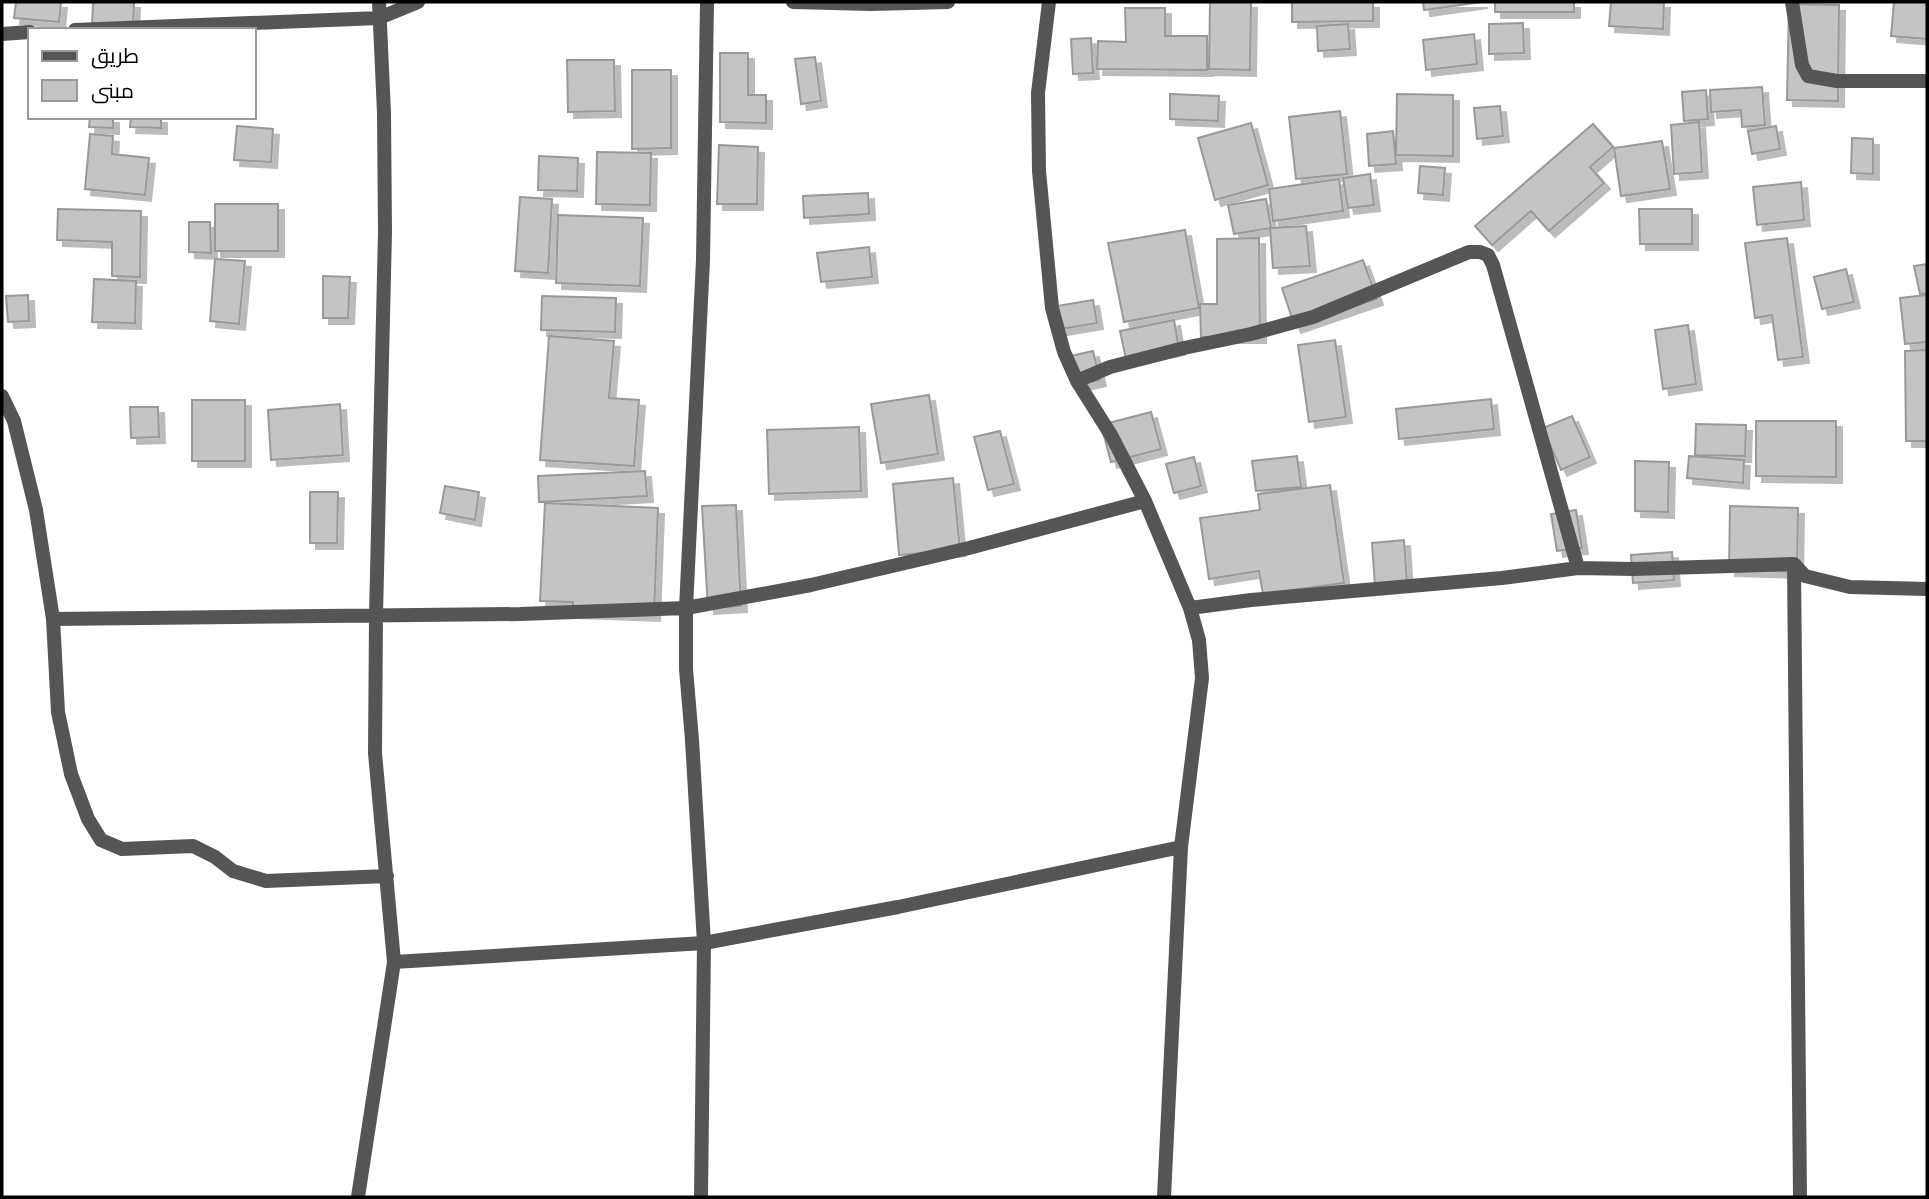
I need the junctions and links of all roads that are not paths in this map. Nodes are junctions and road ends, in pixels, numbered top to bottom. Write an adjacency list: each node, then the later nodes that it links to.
1 (379, 2): 8 (street)
2 (418, 2): 8 (street)
3 (707, 2): 19 (street)
4 (793, 2): 5 (street)
5 (948, 2)
6 (1049, 2): 13 (street)
7 (1792, 2): 12 (street)
8 (379, 18): 9 (street); 21 (street)
9 (126, 28)
10 (28, 32): 11 (street)
11 (2, 34)
12 (1927, 81)
13 (1077, 381): 15 (street); 17 (street)
14 (2, 396): 22 (street)
15 (1145, 501): 19 (street); 20 (street)
16 (1794, 564): 17 (street); 18 (street); 30 (street)
17 (1578, 568): 20 (street)
18 (1927, 589)
19 (686, 608): 21 (street); 25 (street)
20 (1190, 608): 23 (street)
21 (376, 616): 22 (street); 24 (street)
22 (53, 619): 24 (street)
23 (1181, 847): 25 (street); 29 (street)
24 (387, 876): 26 (street)
25 (704, 943): 26 (street); 28 (street)
26 (394, 962): 27 (street)
27 (358, 1197)
28 (701, 1197)
29 (1164, 1197)
30 (1800, 1197)

